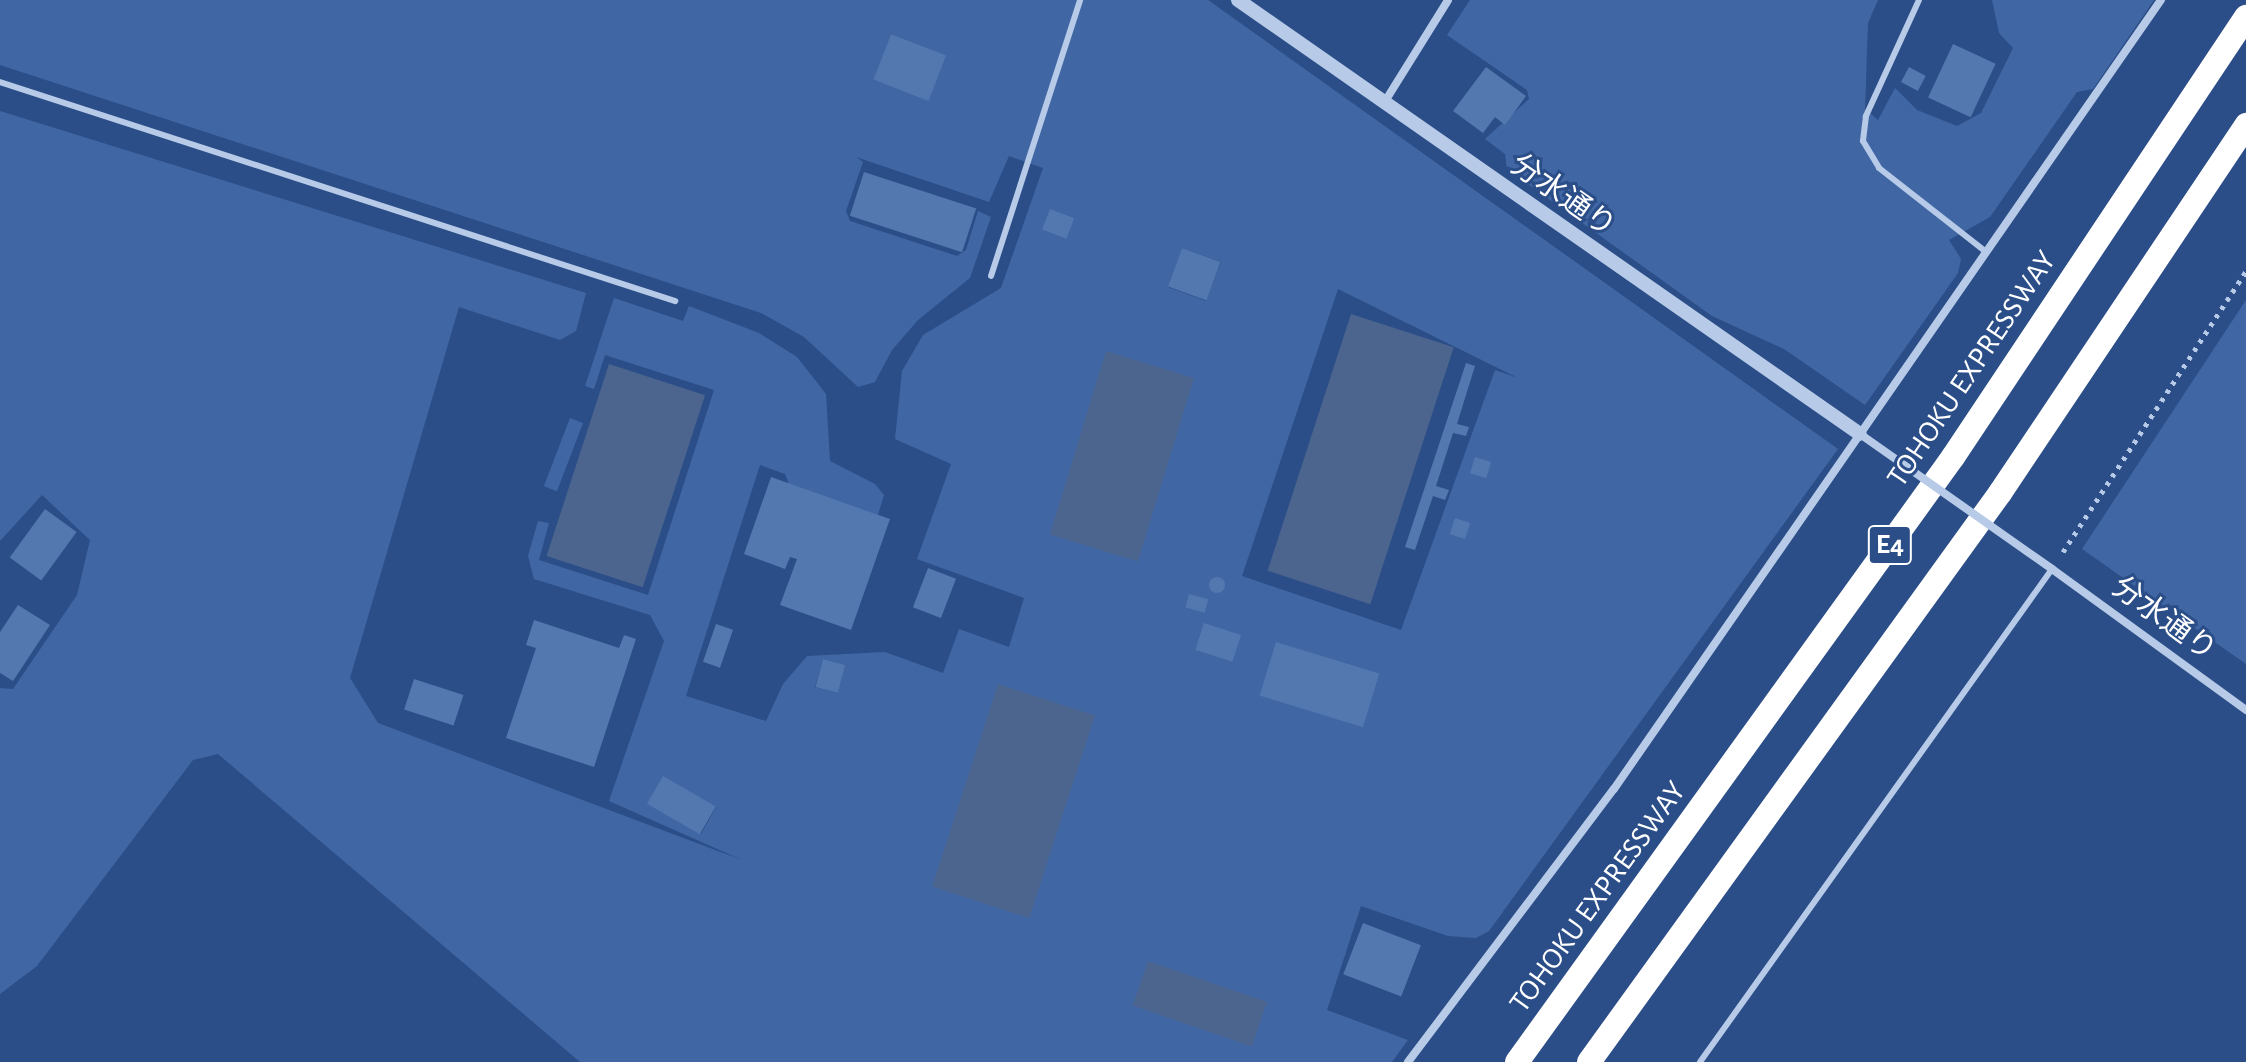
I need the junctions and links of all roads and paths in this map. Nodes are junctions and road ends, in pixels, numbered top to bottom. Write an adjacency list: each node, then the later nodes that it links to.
1 (1080, 0): 12 (lane)
2 (1238, 0): 8 (street, 分水通り)
3 (1448, 0): 8 (street)
4 (1919, 0): 10 (lane)
5 (2161, 0): 10 (street)
6 (2246, 17): 18 (highway, TOHOKU EXPRESSWAY / E4)
7 (0, 82): 13 (lane)
8 (1384, 103): 14 (street, 分水通り)
9 (2246, 125): 19 (highway, E4)
10 (1986, 252): 14 (street)
11 (2246, 271): 15 (path)
12 (991, 276)
13 (675, 301)
14 (1860, 434): 15 (street, 分水通り, bridge); 17 (street)
15 (2052, 569): 16 (street, 分水通り); 20 (lane)
16 (2246, 710)
17 (1408, 1062)
18 (1517, 1062)
19 (1589, 1062)
20 (1700, 1062)

